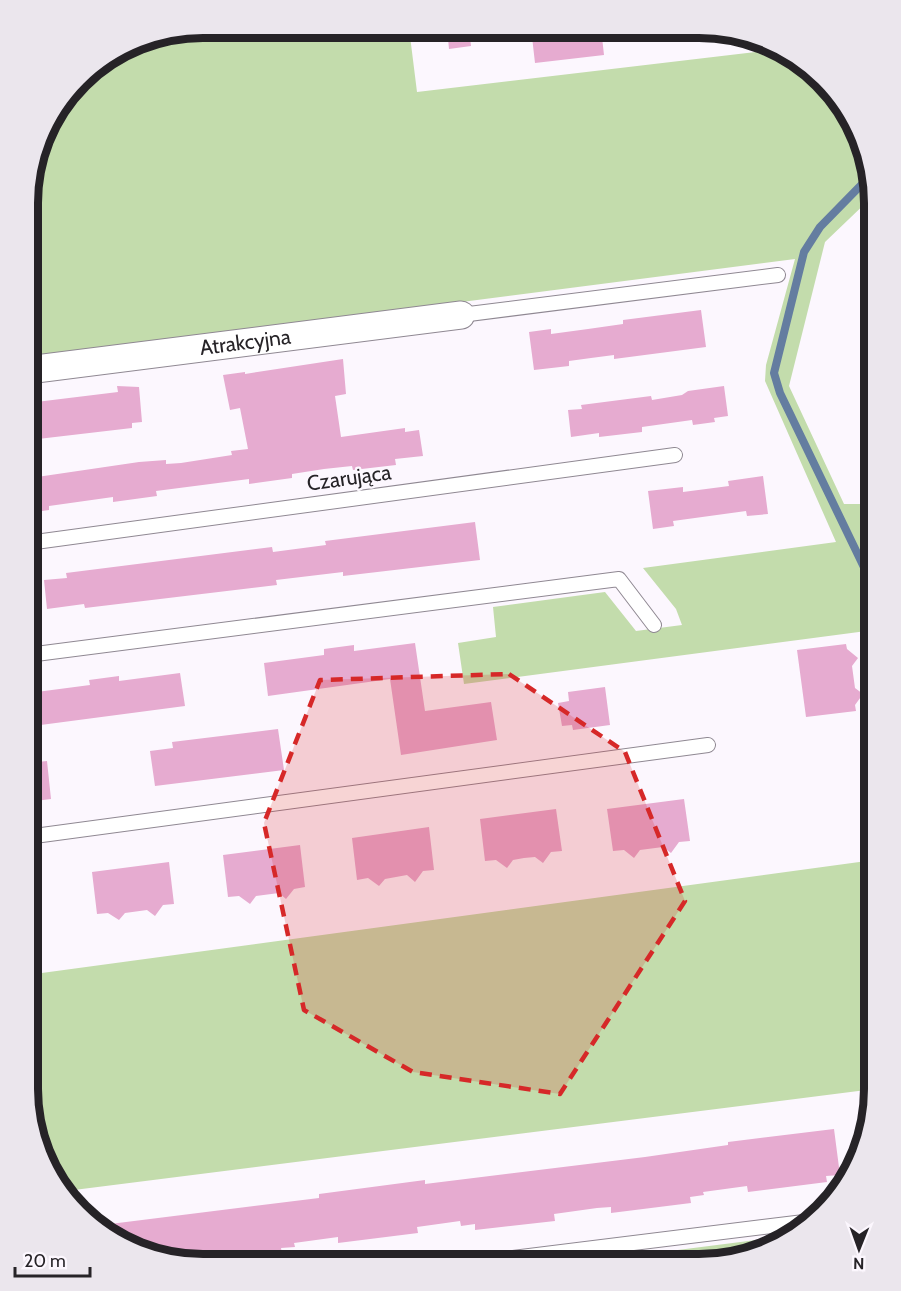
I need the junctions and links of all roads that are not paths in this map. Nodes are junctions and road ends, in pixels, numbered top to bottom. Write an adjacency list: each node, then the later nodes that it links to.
1 (778, 275): 2 (lane)
2 (461, 315): 3 (street, Atrakcyjna)
3 (38, 369)
4 (675, 455): 5 (lane, Czarująca)
5 (38, 542)
6 (654, 625): 7 (lane)
7 (38, 654)
8 (708, 745): 9 (lane)
9 (38, 836)
10 (794, 1223): 11 (lane)
11 (544, 1254)

